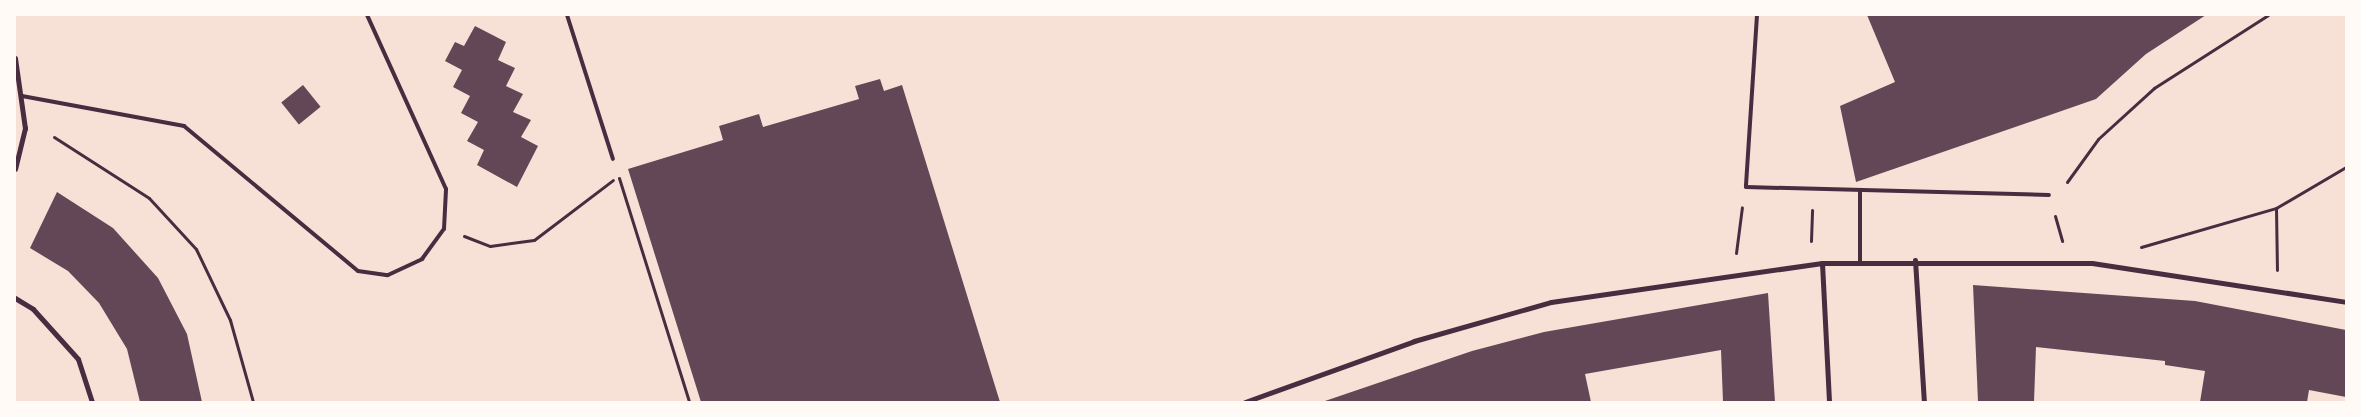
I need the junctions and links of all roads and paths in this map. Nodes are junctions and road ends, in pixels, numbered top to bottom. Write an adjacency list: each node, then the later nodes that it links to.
1 (367, 15): 17 (lane)
2 (567, 15): 8 (lane)
3 (1757, 15): 12 (lane)
4 (2268, 15): 15 (path)
5 (15, 58): 6 (street)
6 (22, 96): 10 (street); 17 (lane)
7 (54, 137): 29 (path)
8 (613, 159): 11 (path)
9 (2346, 167): 16 (path)
10 (15, 169)
11 (619, 176): 17 (path); 30 (path)
12 (1746, 187): 13 (lane); 24 (path)
13 (1812, 188): 14 (lane); 23 (path)
14 (1860, 190): 15 (lane); 20 (lane)
15 (2049, 195): 21 (path)
16 (2276, 208): 18 (path); 25 (path)
17 (444, 229)
18 (2132, 250)
19 (1915, 260): 20 (street); 21 (street); 33 (street)
20 (1860, 261): 22 (street)
21 (2061, 262): 25 (street)
22 (1822, 263): 23 (street); 32 (street)
23 (1810, 264): 24 (street)
24 (1734, 273): 31 (street)
25 (2277, 289): 27 (street)
26 (15, 298): 28 (street)
27 (2346, 302)
28 (92, 402)
29 (253, 402)
30 (689, 402)
31 (1245, 402)
32 (1829, 402)
33 (1924, 402)

